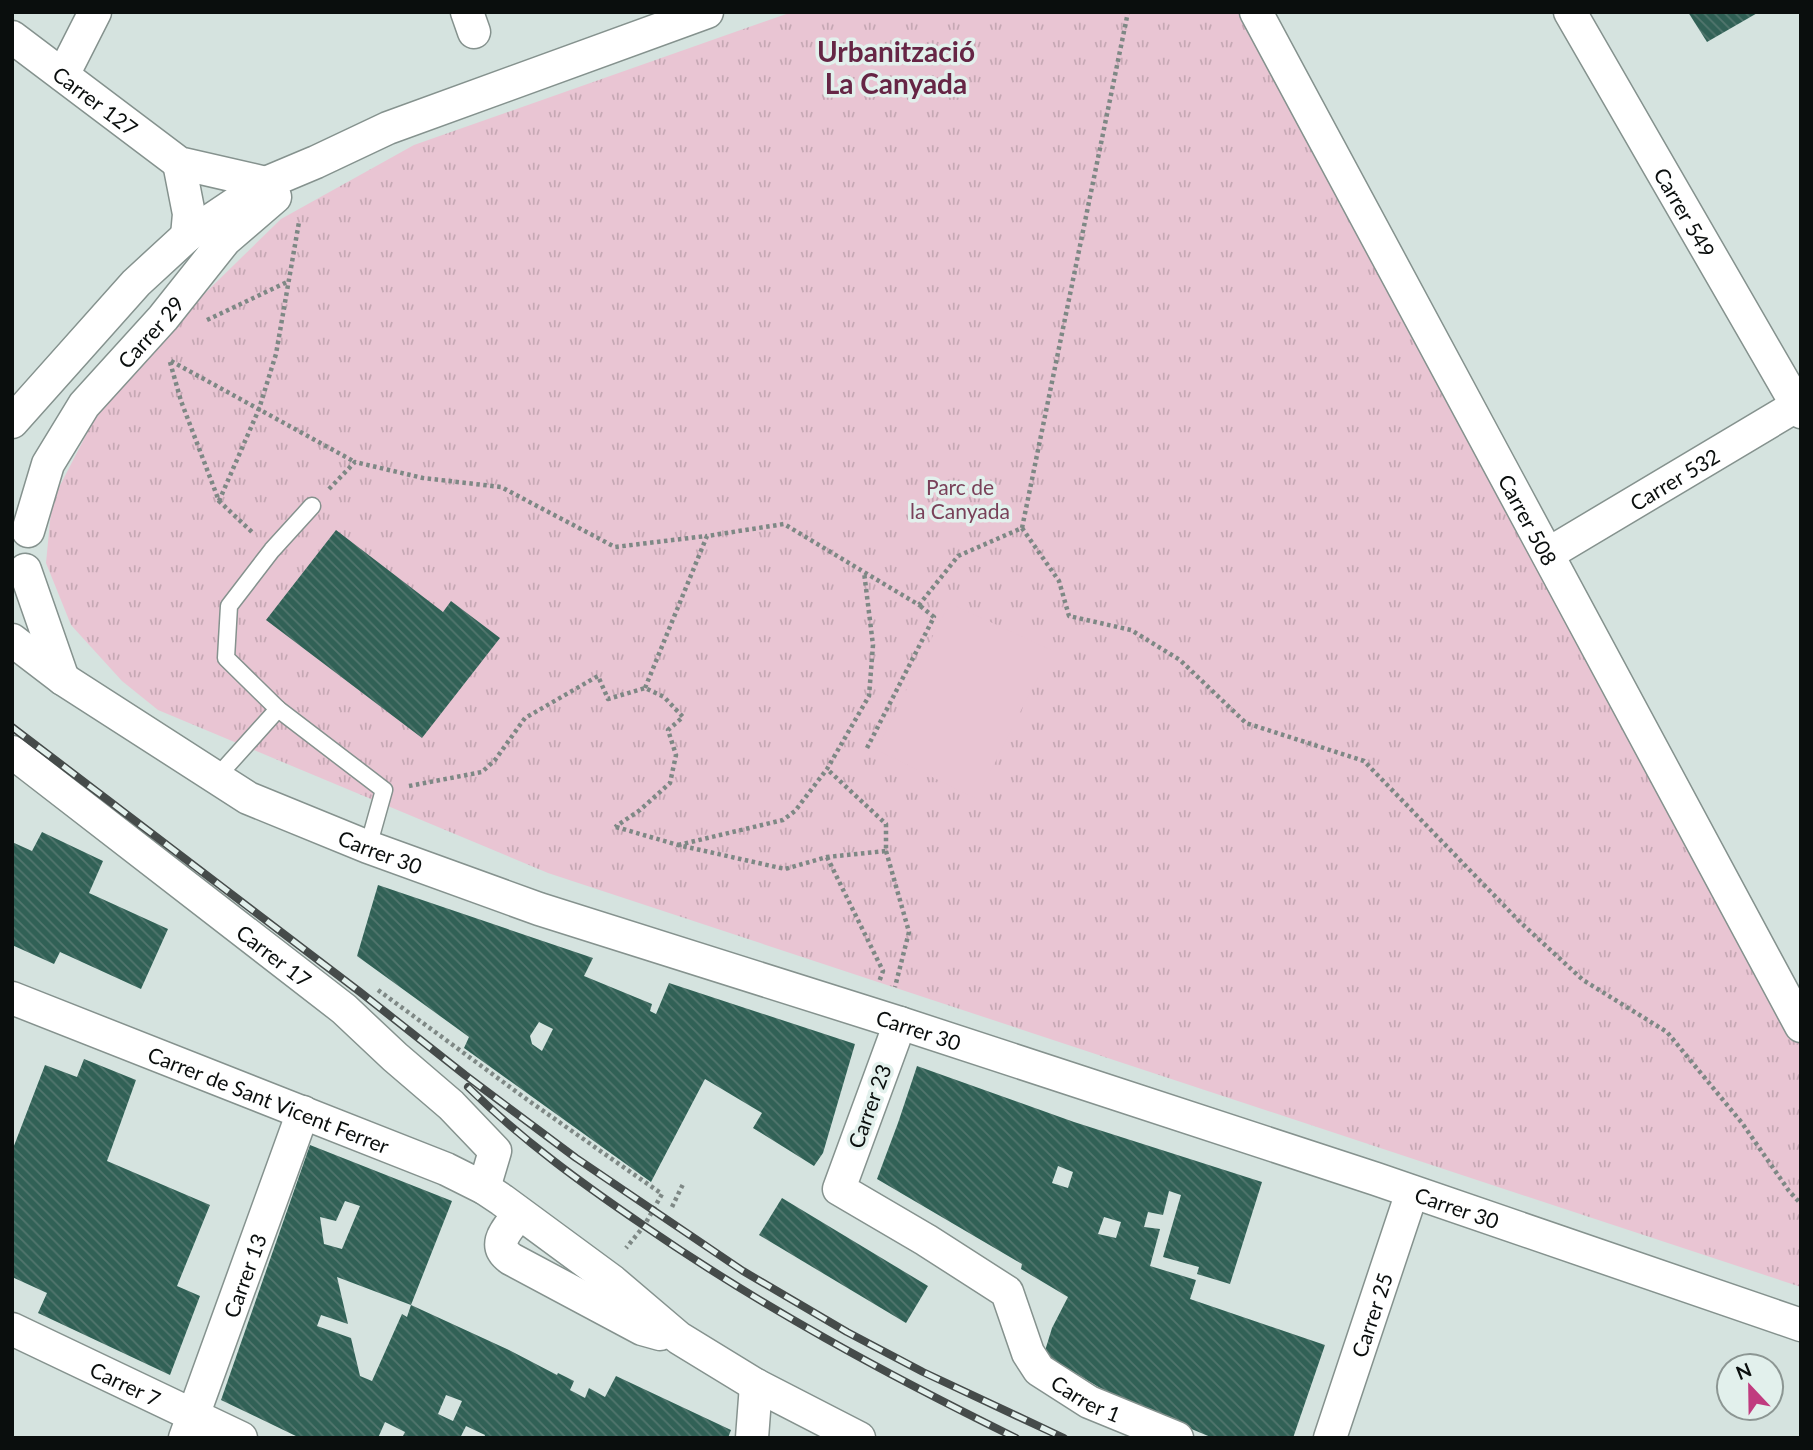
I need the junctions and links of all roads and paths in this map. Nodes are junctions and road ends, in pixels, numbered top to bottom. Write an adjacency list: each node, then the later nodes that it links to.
1 (95, 12): 7 (street)
2 (707, 12): 8 (street, Carrer 29)
3 (1128, 12): 23 (path)
4 (1256, 12): 26 (street, Carrer 508)
5 (1570, 12): 16 (street, Carrer 549)
6 (12, 37): 7 (street, Carrer 127)
7 (63, 75): 9 (street, Carrer 127)
8 (316, 162): 10 (street, Carrer 29); 14 (street, Carrer 29)
9 (179, 163): 10 (street, Carrer 127); 12 (street)
10 (266, 183): 12 (street, Carrer 29)
11 (299, 220): 13 (path)
12 (187, 236): 18 (street, Carrer 29)
13 (288, 281): 14 (path); 17 (path)
14 (162, 337): 15 (path); 22 (street, Carrer 29)
15 (170, 361): 17 (path); 20 (path)
16 (1800, 407): 26 (street, Carrer 532)
17 (260, 409): 19 (path); 20 (path)
18 (12, 422)
19 (355, 461): 21 (path); 24 (path)
20 (219, 501): 25 (path)
21 (312, 506): 25 (lane)
22 (20, 519): 28 (street, Carrer 29)
23 (1023, 528): 29 (path); 52 (path)
24 (707, 536): 27 (path); 32 (path)
25 (272, 550): 33 (lane)
26 (1548, 554): 47 (street, Carrer 508)
27 (864, 572): 29 (path); 36 (path)
28 (18, 578): 31 (street)
29 (919, 605): 34 (path)
30 (12, 640): 31 (street, Carrer 30)
31 (63, 679): 37 (street, Carrer 30)
32 (645, 688): 38 (path); 39 (path)
33 (278, 709): 37 (lane); 40 (lane)
34 (867, 748)
35 (12, 752): 50 (street, Carrer 17)
36 (827, 769): 39 (path); 41 (path)
37 (216, 778): 40 (street, Carrer 30)
38 (402, 787)
39 (678, 845): 42 (path)
40 (368, 847): 46 (street, Carrer 30)
41 (886, 851): 42 (path); 46 (path)
42 (827, 857): 43 (path)
43 (877, 989)
44 (378, 990): 55 (path)
45 (12, 998): 48 (street, Carrer de Sant Vicent Ferrer)
46 (897, 1009): 51 (street, Carrer 30); 59 (street, Carrer 23)
47 (1801, 1026)
48 (303, 1112): 50 (street, Carrer de Sant Vicent Ferrer); 61 (street, Carrer 13)
49 (684, 1182): 53 (path)
50 (484, 1188): 54 (street, Carrer de Sant Vicent Ferrer)
51 (1412, 1192): 56 (street, Carrer 30); 66 (street, Carrer 25)
52 (1801, 1204)
53 (671, 1207)
54 (519, 1214): 55 (street, Carrer de Sant Vicent Ferrer); 58 (street)
55 (612, 1281): 58 (street, Carrer de Sant Vicent Ferrer)
56 (1801, 1325)
57 (12, 1329): 61 (street, Carrer 7)
58 (679, 1338): 60 (street)
59 (1039, 1370): 65 (street, Carrer 1)
60 (756, 1385): 63 (street); 64 (street)
61 (189, 1426): 62 (street, Carrer 7)
62 (241, 1438)
63 (752, 1438)
64 (859, 1438)
65 (1177, 1438)
66 (1330, 1438)

